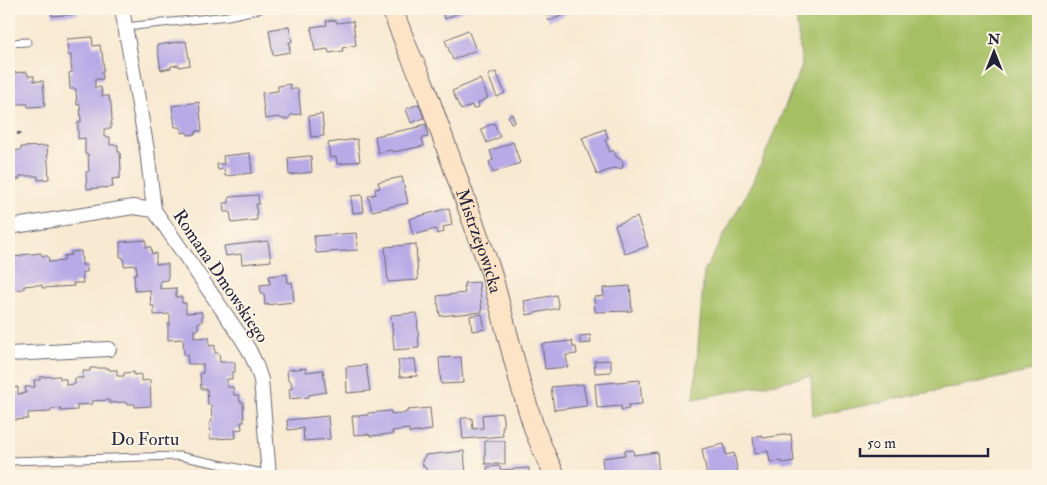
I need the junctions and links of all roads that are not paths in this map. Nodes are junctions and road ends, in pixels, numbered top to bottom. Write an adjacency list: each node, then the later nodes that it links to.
1 (122, 9): 4 (street, Romana Dmowskiego)
2 (260, 9): 4 (lane)
3 (392, 9): 13 (street, Mistrzejowicka)
4 (125, 28): 7 (street, Romana Dmowskiego)
5 (27, 42): 6 (lane)
6 (9, 43)
7 (154, 210): 8 (street); 12 (street, Romana Dmowskiego)
8 (9, 226)
9 (108, 349): 10 (street)
10 (9, 354)
11 (9, 461): 12 (lane, Do Fortu)
12 (272, 475)
13 (555, 476)

